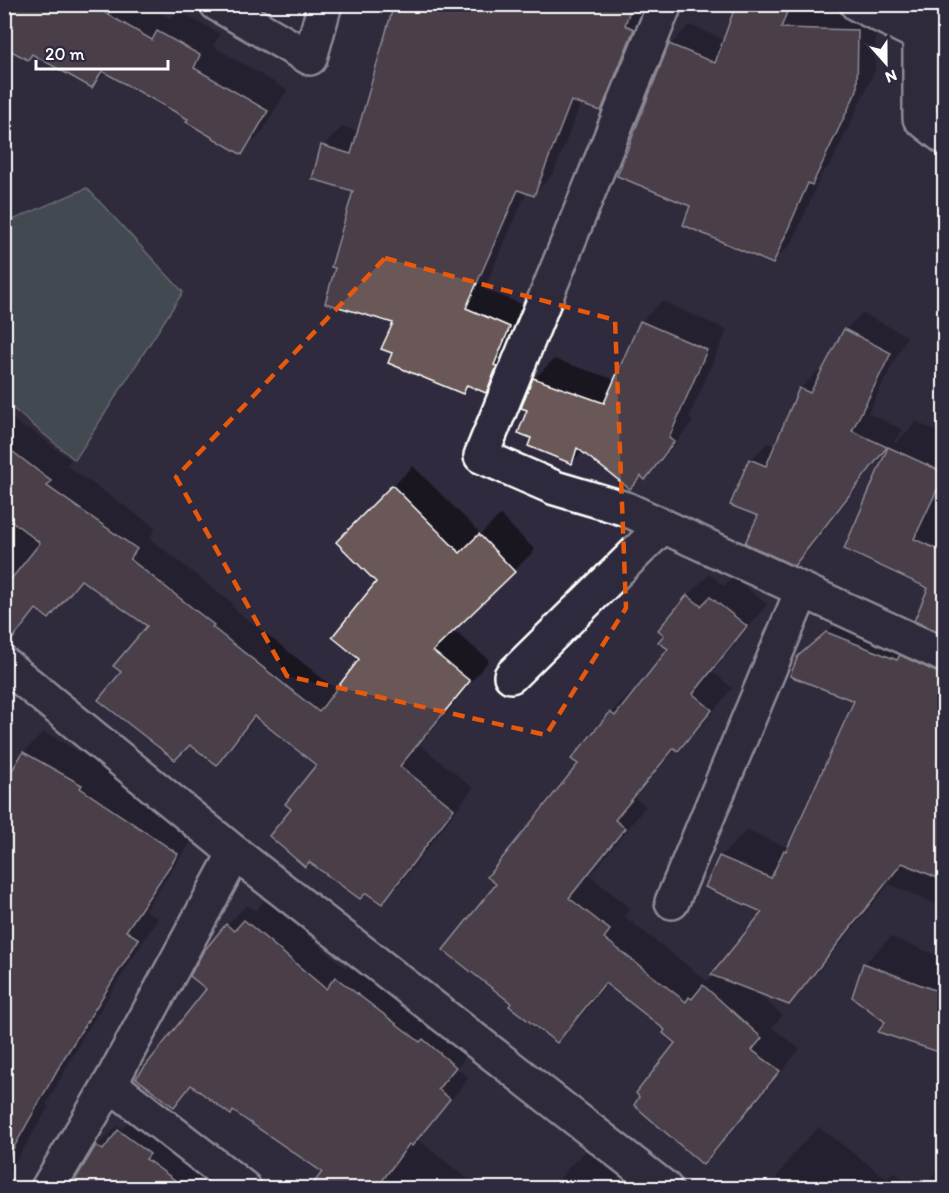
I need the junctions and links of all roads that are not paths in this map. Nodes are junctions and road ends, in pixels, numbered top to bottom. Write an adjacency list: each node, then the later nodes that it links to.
1 (217, 4): 2 (street)
2 (325, 4)
3 (665, 4): 7 (street)
4 (857, 4): 5 (street)
5 (923, 20): 6 (street)
6 (945, 137)
7 (663, 526): 8 (street); 11 (street)
8 (802, 591): 9 (street); 13 (street)
9 (945, 655)
10 (4, 664): 12 (street)
11 (511, 676)
12 (235, 853): 14 (street); 17 (street)
13 (672, 902)
14 (110, 1084): 15 (street); 16 (street)
15 (48, 1188)
16 (244, 1188)
17 (664, 1188)

